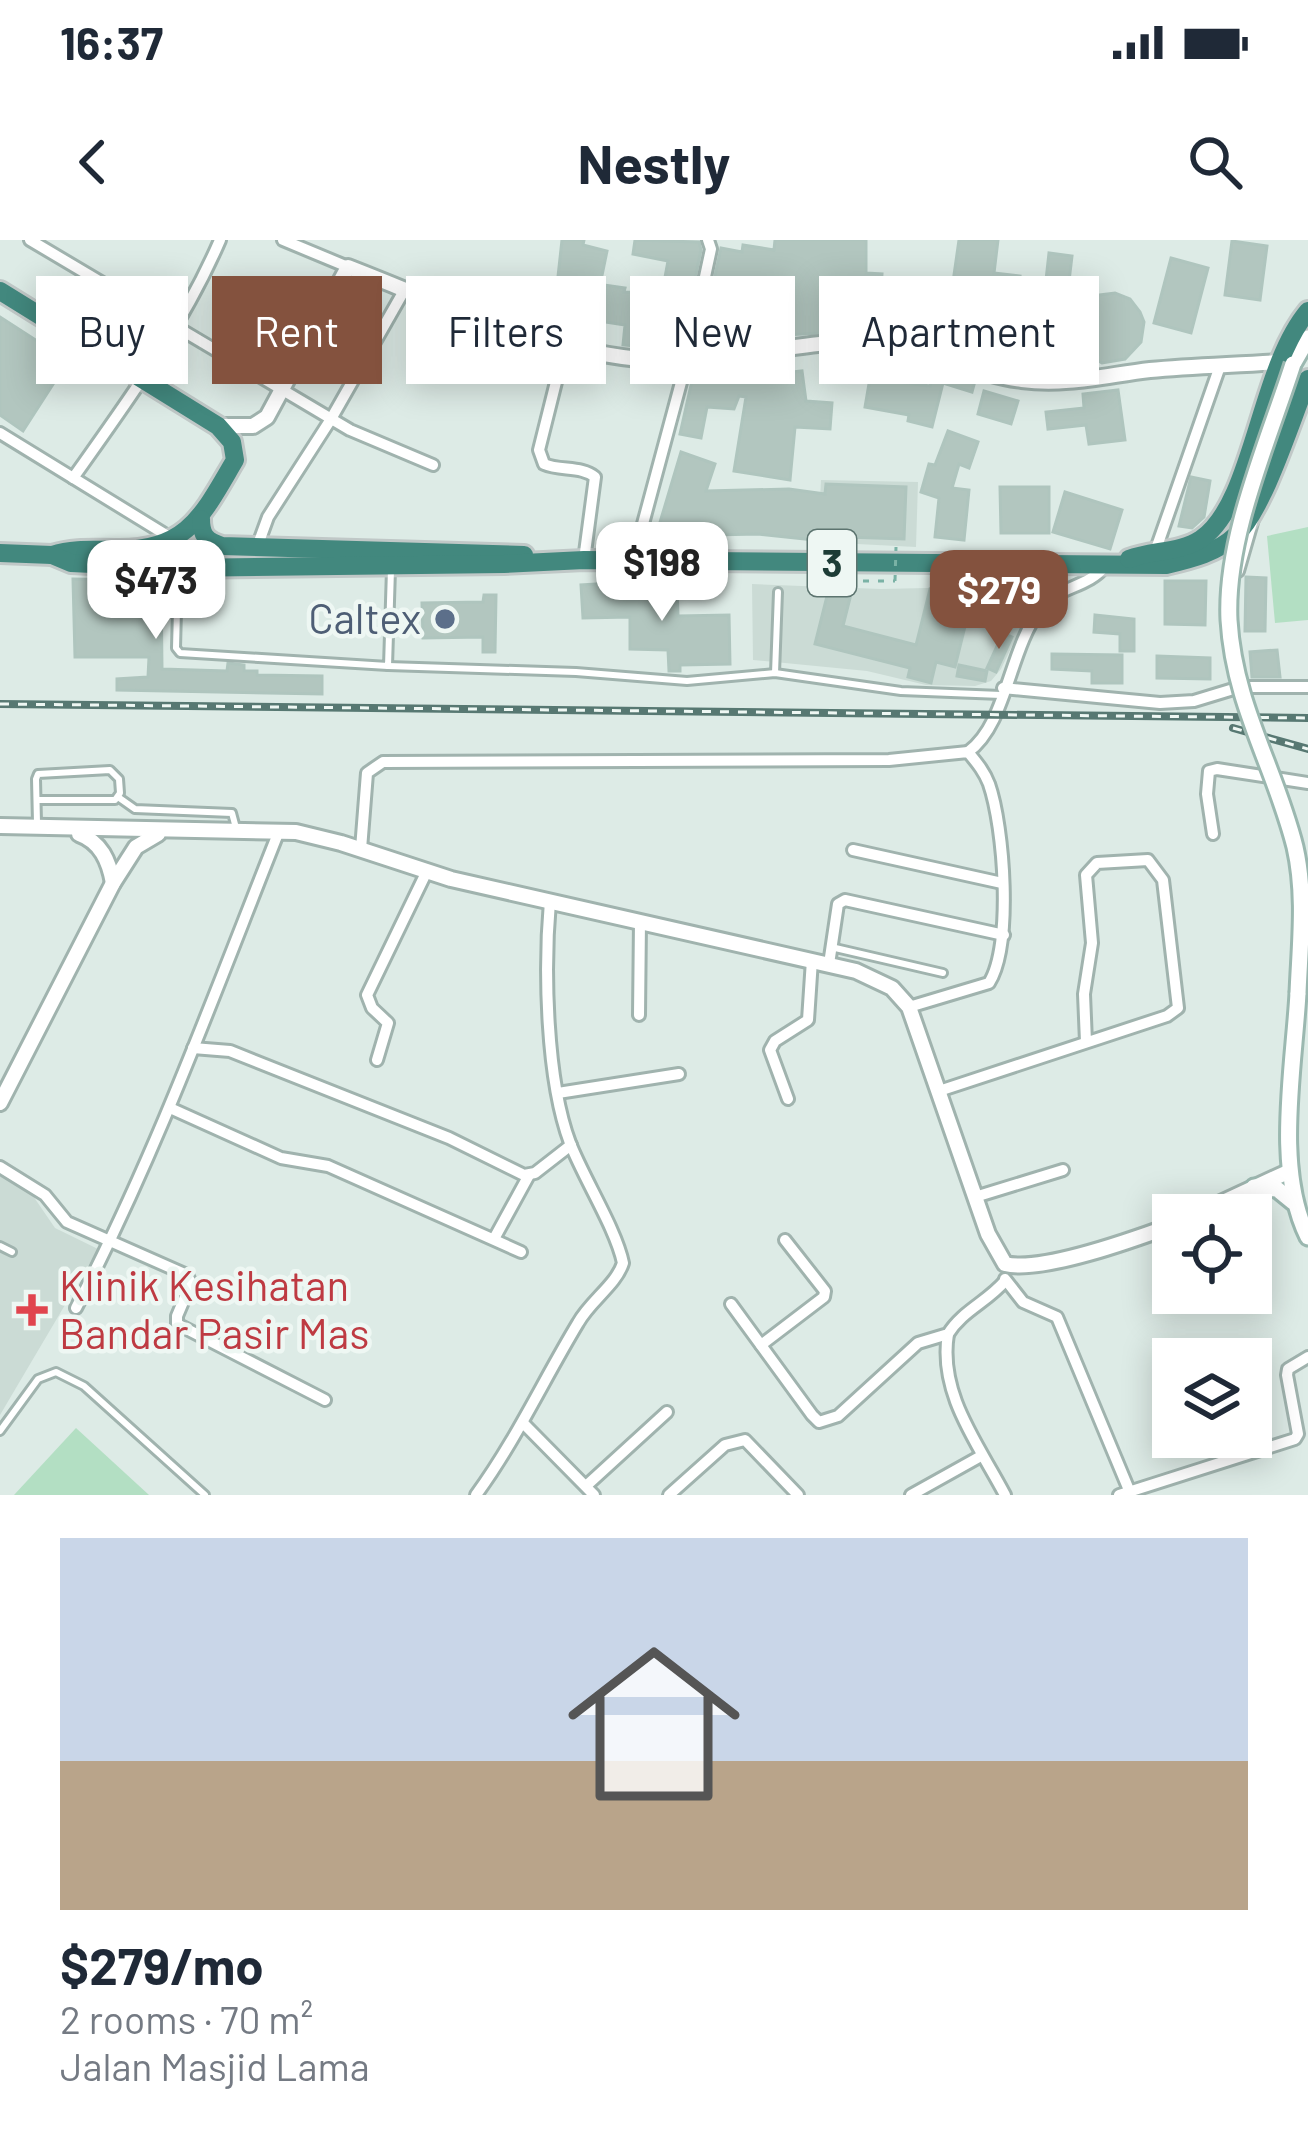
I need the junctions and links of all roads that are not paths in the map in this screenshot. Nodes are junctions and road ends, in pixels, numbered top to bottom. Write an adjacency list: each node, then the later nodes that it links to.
1 (30, 240): 6 (street)
2 (220, 240): 10 (street)
3 (283, 240): 5 (street)
4 (708, 240): 7 (street)
5 (348, 267): 8 (street); 23 (street)
6 (90, 276)
7 (706, 276)
8 (406, 289): 24 (street)
9 (3, 295): 12 (highway)
10 (188, 301)
11 (1308, 311): 16 (highway, 3)
12 (36, 315)
13 (188, 335): 23 (street)
14 (1308, 338): 16 (main road)
15 (795, 345): 17 (street)
16 (1285, 363): 17 (street); 34 (highway, 3); 89 (main road, bridge)
17 (1220, 366): 34 (street)
18 (1308, 379): 29 (highway)
19 (139, 384): 28 (street)
20 (150, 384): 25 (highway)
21 (555, 384): 38 (street)
22 (681, 384): 39 (street)
23 (284, 390): 24 (street); 25 (street)
24 (332, 419): 27 (street); 32 (street)
25 (218, 426): 30 (highway, 3)
26 (0, 433): 28 (street)
27 (433, 465)
28 (74, 478): 31 (street)
29 (1261, 495): 33 (highway); 44 (street)
30 (201, 518): 31 (highway, 3); 32 (highway, 3)
31 (172, 539): 36 (highway, 3)
32 (256, 550): 37 (highway, 3)
33 (1214, 550): 40 (highway, 3); 44 (street)
34 (1155, 552): 40 (highway, 3)
35 (0, 553): 36 (highway, 3)
36 (52, 555): 43 (highway, 3)
37 (477, 558): 38 (highway, 3); 41 (highway, 3)
38 (584, 560): 39 (highway, 3)
39 (634, 561): 42 (highway, 3)
40 (1112, 563): 42 (highway, 3); 46 (street)
41 (392, 564): 43 (highway, 3); 47 (lane)
42 (1036, 566): 46 (street)
43 (178, 568): 47 (lane)
44 (1239, 568): 49 (street)
45 (778, 592): 48 (lane)
46 (1037, 613): 51 (street)
47 (388, 666): 48 (lane)
48 (775, 673): 51 (lane)
49 (1240, 687): 50 (street); 51 (street)
50 (1308, 687)
51 (1002, 692): 52 (street)
52 (968, 752): 63 (street); 67 (street)
53 (1308, 783): 62 (street)
54 (118, 797): 55 (lane); 55 (lane); 60 (lane)
55 (37, 800): 57 (lane)
56 (0, 826): 57 (street)
57 (37, 827): 58 (street)
58 (68, 830): 59 (street); 66 (street)
59 (168, 830): 60 (street); 66 (street)
60 (236, 831): 61 (street)
61 (278, 831): 63 (street); 78 (street)
62 (1213, 834)
63 (361, 849): 65 (street)
64 (853, 850): 67 (street)
65 (427, 871): 68 (street); 79 (street)
66 (113, 883): 84 (street)
67 (1002, 883): 70 (street)
68 (550, 902): 69 (street); 82 (street)
69 (640, 921): 72 (street); 76 (street)
70 (1004, 935): 71 (street); 75 (street)
71 (831, 947): 73 (street); 74 (lane)
72 (812, 960): 73 (street); 83 (street)
73 (829, 964): 75 (street)
74 (943, 974)
75 (909, 1007): 81 (street)
76 (639, 1016)
77 (1086, 1042): 77 (street); 81 (street)
78 (193, 1048): 85 (street); 90 (street)
79 (377, 1060)
80 (679, 1074): 82 (street)
81 (939, 1091): 93 (street)
82 (558, 1093): 86 (street)
83 (788, 1099)
84 (0, 1102)
85 (170, 1108): 96 (street); 98 (street)
86 (571, 1144): 90 (street); 112 (street)
87 (0, 1167): 98 (street)
88 (1063, 1170): 93 (street)
89 (1298, 1170): 91 (street); 94 (main road)
90 (529, 1174): 96 (street)
91 (1254, 1187): 92 (street); 94 (main road)
92 (1240, 1194)
93 (975, 1197): 103 (street)
94 (1294, 1202): 97 (main road)
95 (1152, 1232): 103 (street)
96 (495, 1237): 102 (street)
97 (1308, 1237)
98 (112, 1240): 106 (street); 110 (street)
99 (785, 1240): 108 (street)
100 (0, 1246): 101 (lane)
101 (12, 1252)
102 (521, 1252)
103 (1005, 1264): 104 (street)
104 (1005, 1281): 107 (street); 116 (street)
105 (730, 1304): 108 (street)
106 (76, 1308)
107 (948, 1334): 108 (street); 114 (street)
108 (761, 1346)
109 (1308, 1357): 116 (street)
110 (325, 1400)
111 (667, 1412): 115 (street)
112 (524, 1423): 115 (street); 118 (street)
113 (0, 1431): 117 (lane)
114 (982, 1456): 121 (street); 122 (street)
115 (590, 1491)
116 (1124, 1492)
117 (205, 1495)
118 (476, 1495)
119 (669, 1495): 120 (street)
120 (798, 1495)
121 (911, 1495)
122 (1005, 1495)

